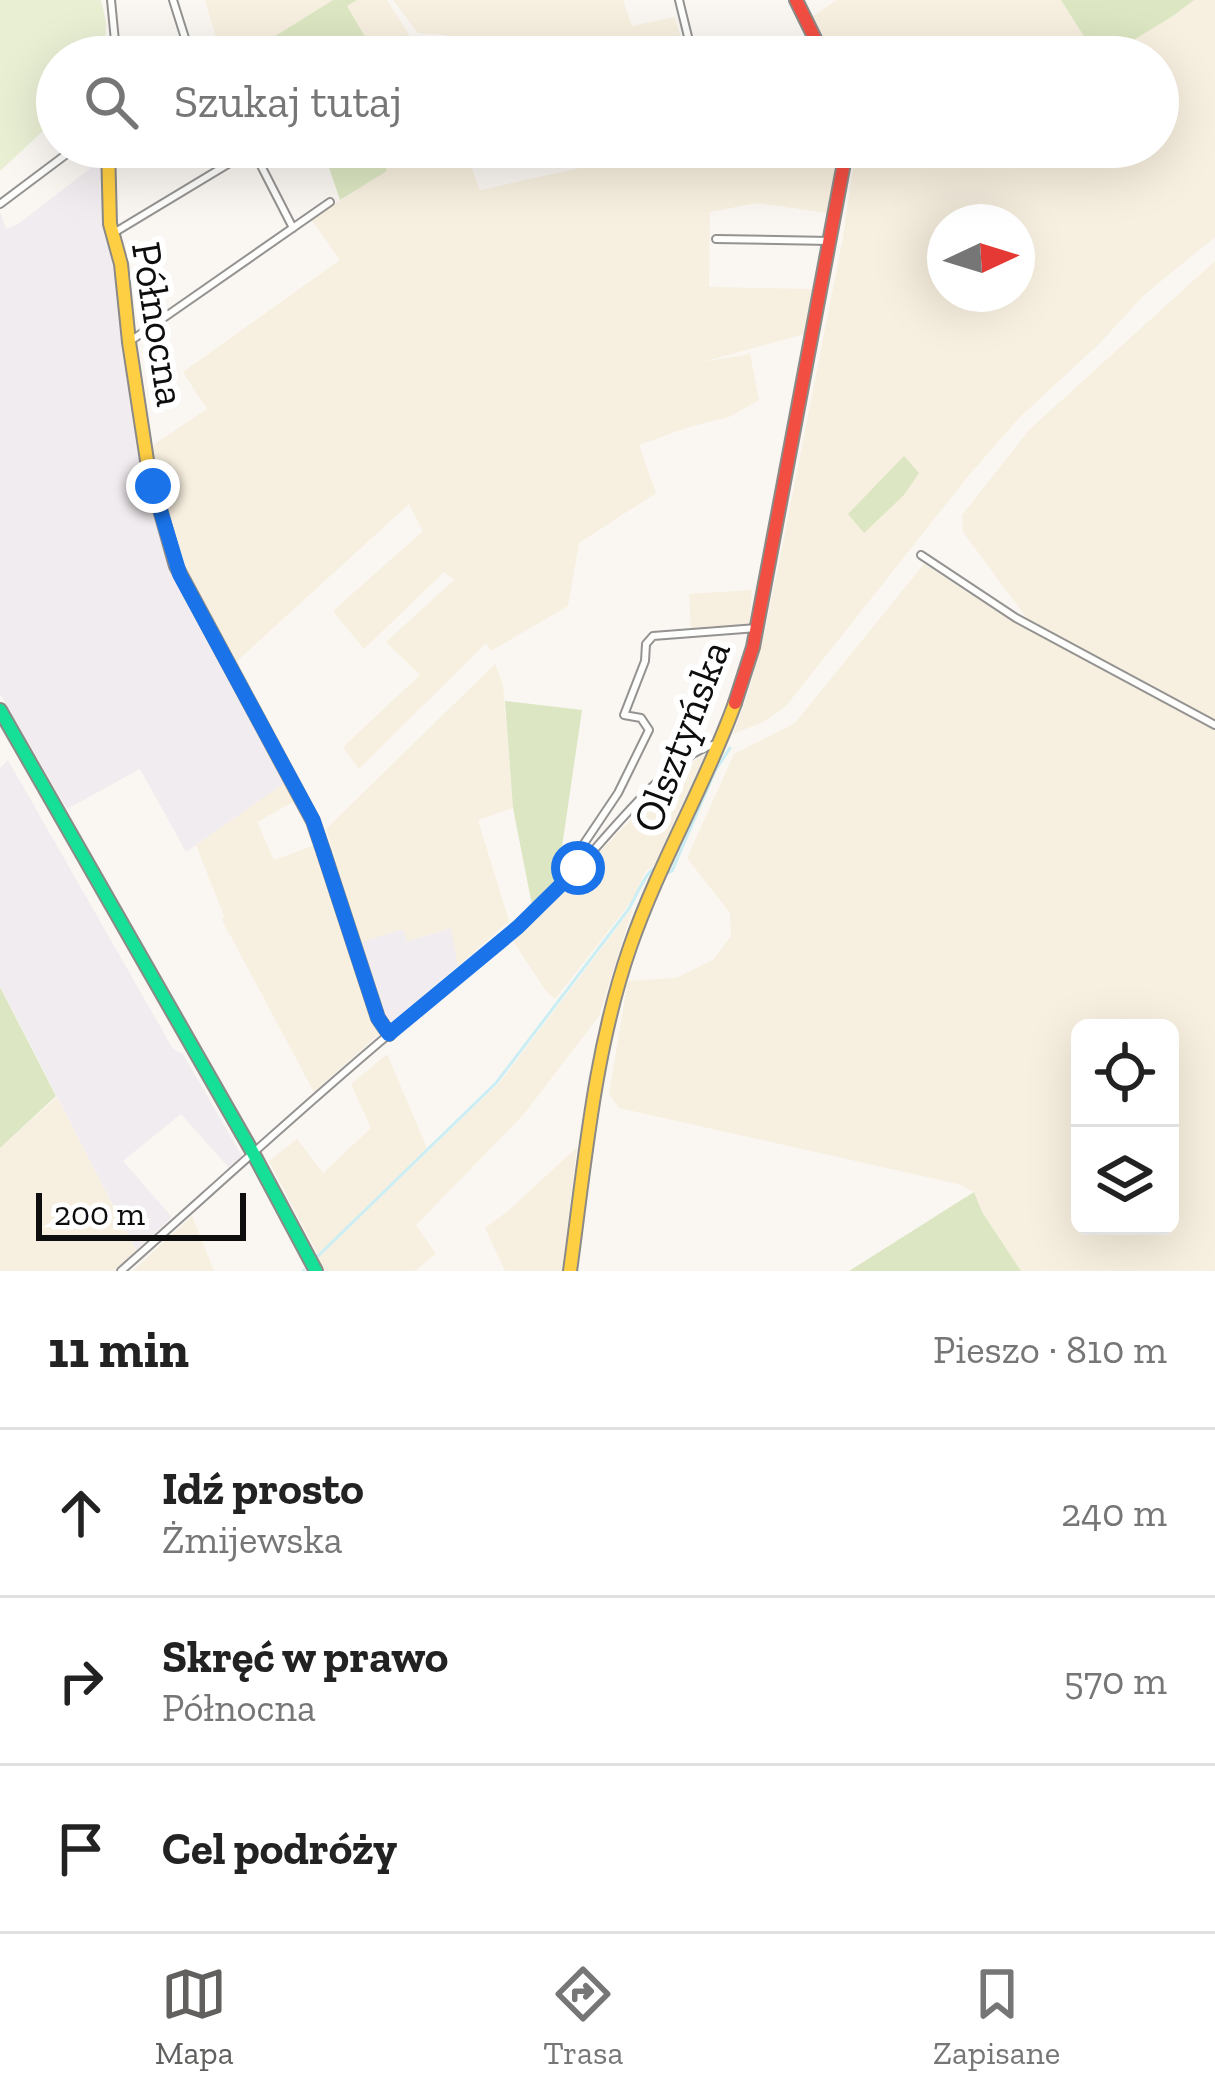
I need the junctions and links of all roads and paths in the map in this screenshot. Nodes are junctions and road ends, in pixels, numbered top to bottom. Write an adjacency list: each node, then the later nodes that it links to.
1 (111, 0): 5 (street)
2 (173, 0): 6 (street)
3 (679, 0): 7 (street)
4 (796, 0): 8 (street)
5 (115, 36)
6 (184, 36)
7 (688, 36)
8 (814, 36)
9 (48, 168): 15 (street)
10 (108, 168): 17 (street, Północna)
11 (219, 168): 17 (street)
12 (262, 168): 16 (street)
13 (843, 168): 19 (street, Olsztyńska)
14 (330, 202): 16 (street)
15 (0, 204)
16 (293, 228): 20 (street)
17 (112, 234): 20 (street, Północna)
18 (716, 239): 19 (street)
19 (831, 241): 22 (street, Olsztyńska)
20 (129, 342): 27 (street, Północna)
21 (921, 555): 24 (street)
22 (757, 628): 25 (street, Olsztyńska); 26 (street)
23 (0, 710): 28 (street)
24 (1215, 725)
25 (721, 743): 26 (street); 31 (street, Olsztyńska)
26 (578, 868): 27 (street)
27 (389, 1034): 28 (street)
28 (254, 1153): 29 (street); 30 (street)
29 (121, 1271)
30 (316, 1271)
31 (570, 1271)

